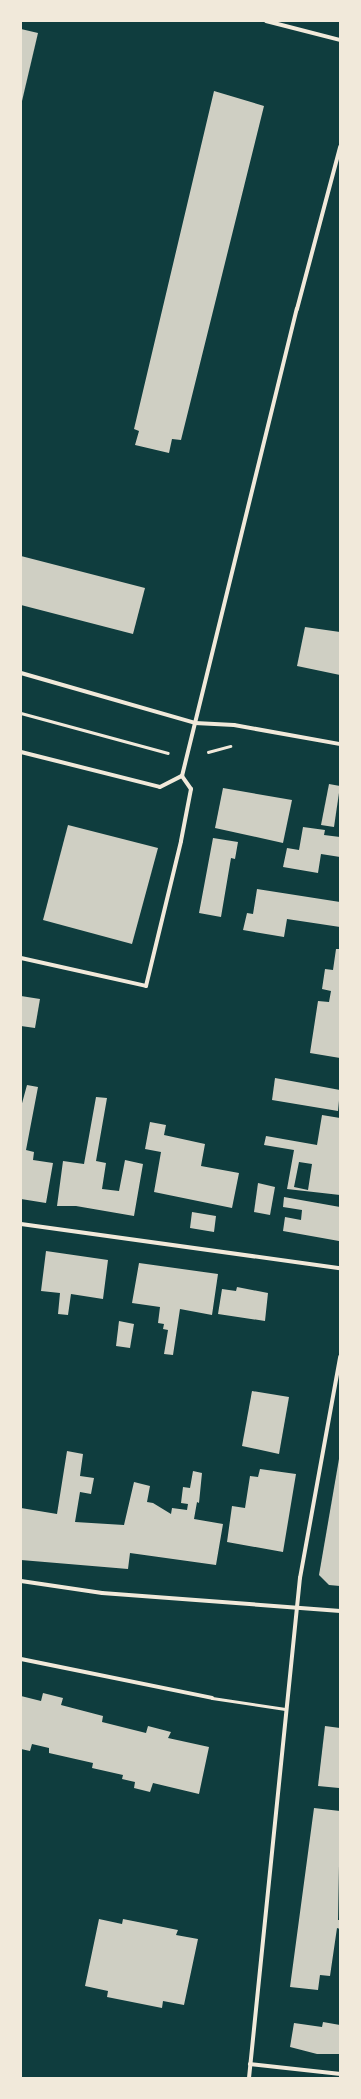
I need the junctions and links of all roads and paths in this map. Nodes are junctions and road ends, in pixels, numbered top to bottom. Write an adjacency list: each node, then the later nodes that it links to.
1 (266, 21): 2 (street)
2 (340, 40)
3 (340, 147): 6 (street)
4 (21, 673): 6 (street)
5 (21, 713): 10 (path)
6 (195, 723): 7 (street); 10 (street)
7 (340, 744)
8 (230, 746): 10 (path)
9 (21, 752): 11 (street)
10 (186, 758): 11 (street)
11 (182, 776): 12 (street)
12 (21, 958)
13 (21, 1224): 14 (street)
14 (340, 1268)
15 (340, 1357): 17 (street)
16 (21, 1581): 17 (street)
17 (298, 1608): 18 (street); 21 (street)
18 (340, 1611)
19 (21, 1659): 20 (street)
20 (212, 1698): 21 (lane)
21 (285, 1709): 22 (street)
22 (250, 2064): 23 (street); 24 (street)
23 (340, 2074)
24 (249, 2078)

